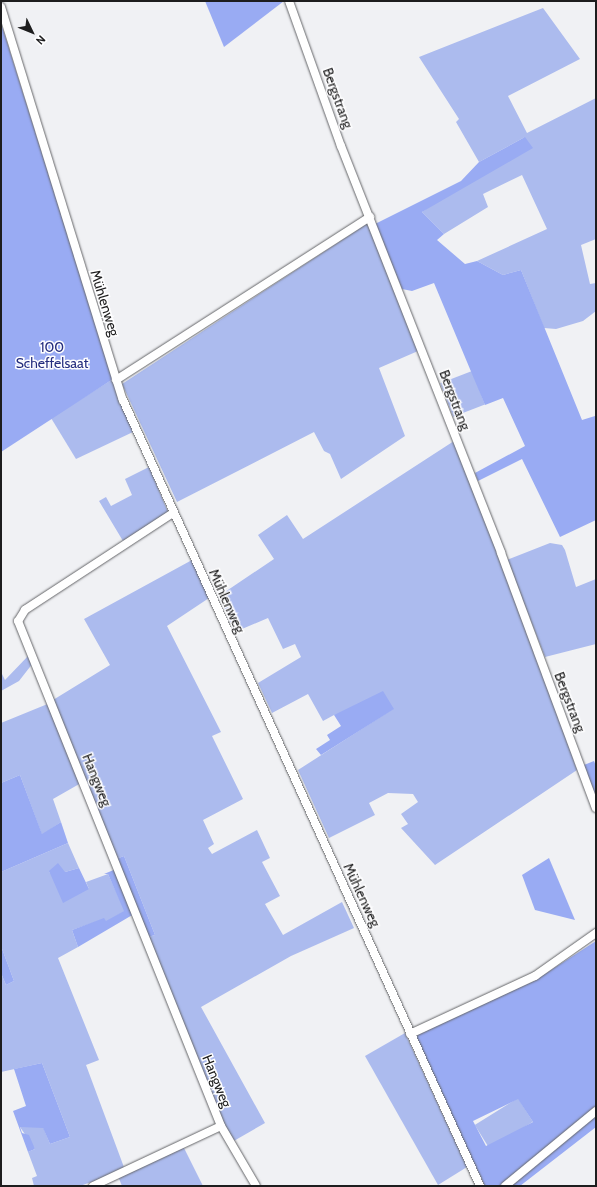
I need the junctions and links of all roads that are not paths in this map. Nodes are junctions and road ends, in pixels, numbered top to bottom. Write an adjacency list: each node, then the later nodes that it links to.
1 (289, 1): 3 (street, Bergstrang)
2 (1, 7): 4 (street, Mühlenweg)
3 (370, 217): 4 (street); 6 (street, Bergstrang)
4 (116, 380): 5 (street, Mühlenweg)
5 (173, 514): 8 (street, Mühlenweg); 10 (street, Hangweg)
6 (596, 808)
7 (596, 933): 8 (street)
8 (410, 1034): 13 (street, Mühlenweg)
9 (596, 1111): 14 (street)
10 (221, 1126): 11 (street, Hangweg); 12 (street, Hangweg)
11 (93, 1186)
12 (256, 1186)
13 (480, 1186)
14 (505, 1186)

